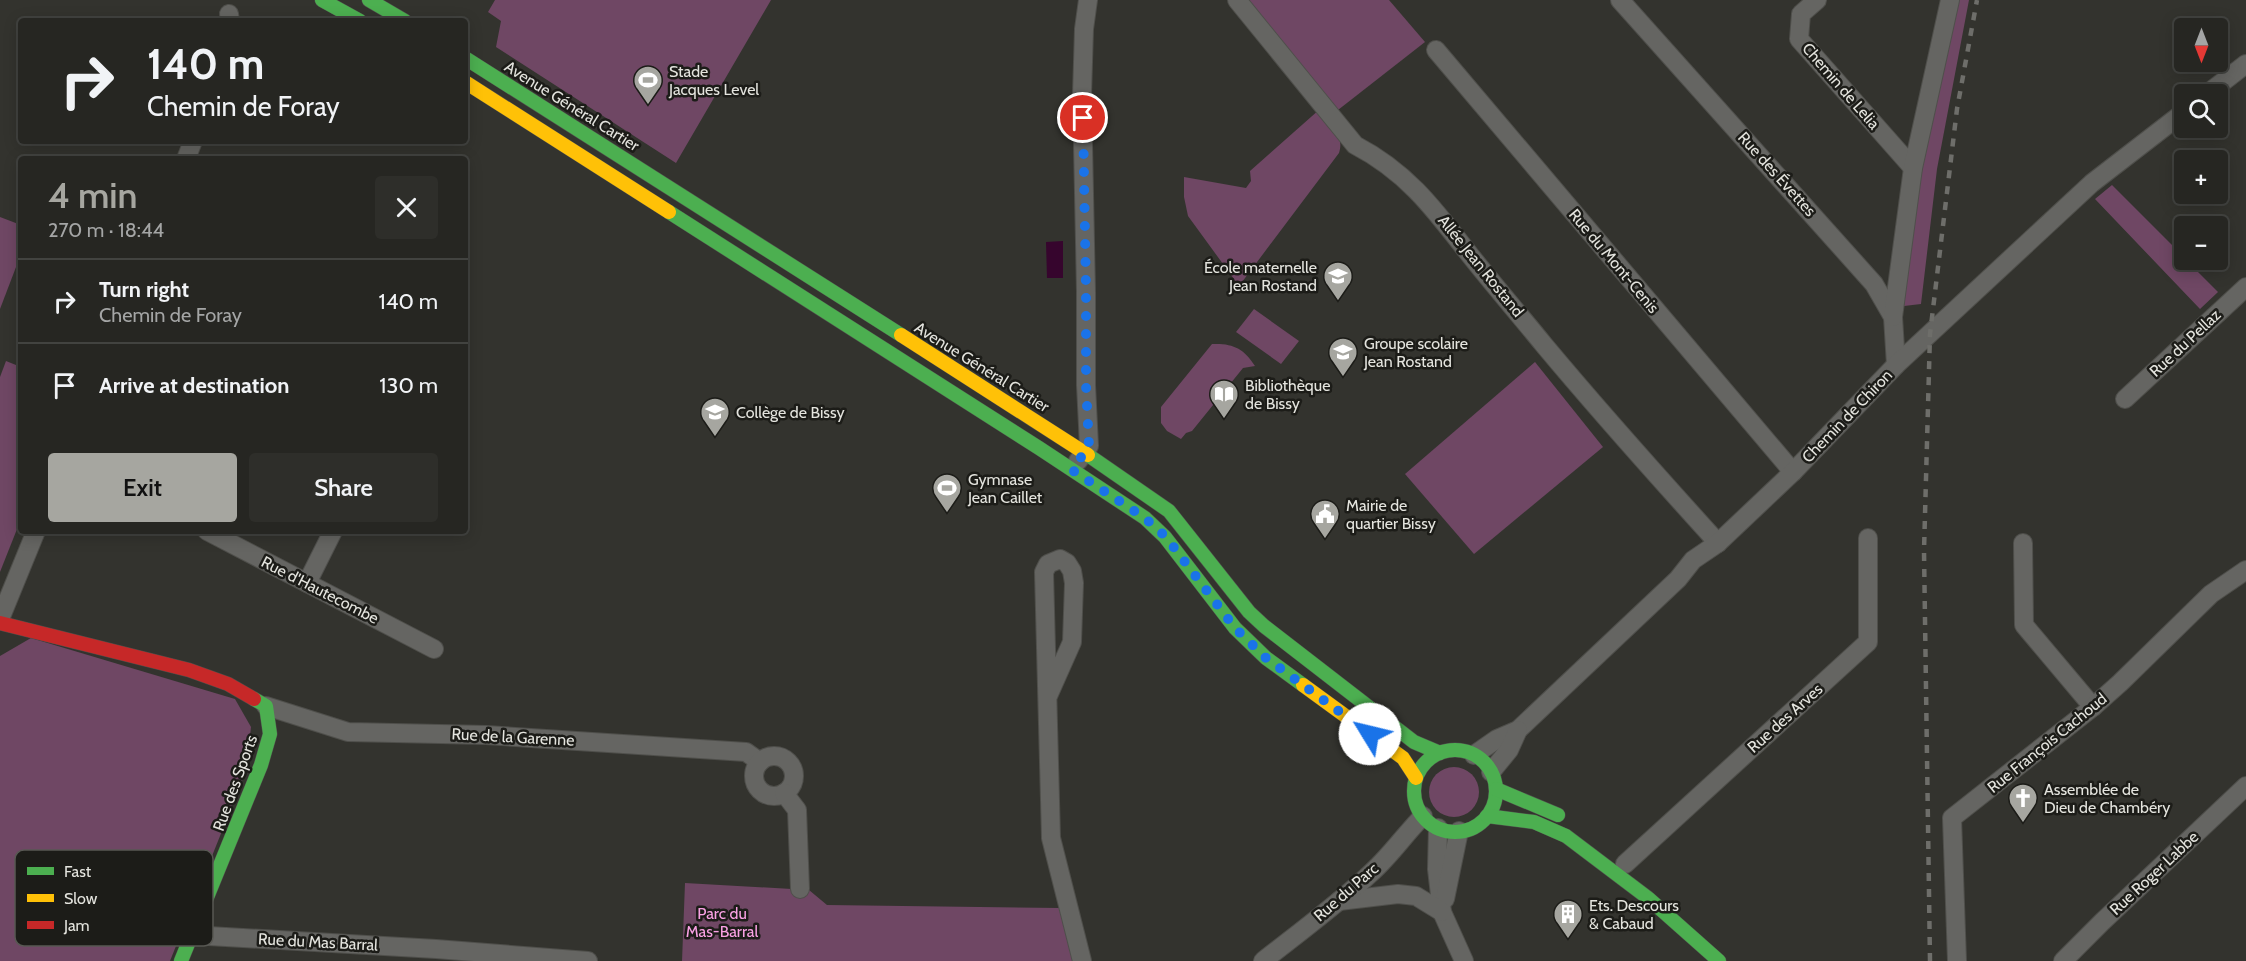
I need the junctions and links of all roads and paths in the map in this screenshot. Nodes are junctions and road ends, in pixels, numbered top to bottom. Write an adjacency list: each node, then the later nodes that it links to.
1 (322, 0): 8 (main road)
2 (369, 0): 9 (main road)
3 (1088, 0): 21 (street)
4 (1237, 0): 30 (street, Allée Jean Rostand)
5 (1620, 0): 18 (street, Rue des Évettes)
6 (1817, 0): 16 (street, Chemin de Lelia)
7 (1950, 0): 16 (street)
8 (355, 18)
9 (400, 18)
10 (1436, 50): 23 (street, Rue du Mont-Cenis)
11 (468, 60): 21 (main road, Avenue Général Cartier)
12 (2246, 64): 14 (street)
13 (468, 84): 22 (main road)
14 (2220, 84)
15 (2174, 120): 19 (street, Chemin de Chiron)
16 (1913, 168): 18 (street)
17 (2246, 287): 20 (street, Rue du Pellaz)
18 (1893, 316): 19 (street, Rue des Évettes)
19 (1896, 365): 23 (street, Chemin de Chiron)
20 (2125, 399)
21 (1083, 454): 22 (street); 24 (main road, Avenue Général Cartier)
22 (1072, 470): 28 (main road)
23 (1793, 472): 30 (street, Chemin de Chiron)
24 (1181, 524): 28 (main road); 40 (main road, Avenue Général Cartier)
25 (35, 534): 34 (street)
26 (213, 534): 33 (street, Rue d'Hautecombe)
27 (332, 534): 33 (street)
28 (1166, 537): 43 (main road)
29 (1868, 538): 53 (street, Rue des Arves)
30 (1718, 543): 39 (street, Chemin de Chiron)
31 (2024, 543): 38 (street)
32 (2246, 570): 38 (street, Rue François Cachoud)
33 (307, 583): 35 (street, Rue d'Hautecombe)
34 (0, 621): 37 (main road)
35 (434, 649)
36 (1048, 696): 36 (street); 63 (street)
37 (266, 706): 42 (street, Rue de la Garenne); 54 (main road, Rue des Sports)
38 (2093, 707): 67 (street, Rue François Cachoud)
39 (1518, 730): 41 (street, Chemin de Chiron); 44 (street, Chemin de Chiron)
40 (1440, 753): 41 (main road); 43 (main road)
41 (1474, 755): 44 (main road)
42 (760, 762): 46 (street); 46 (street, Rue de la Garenne)
43 (1416, 778): 47 (main road)
44 (1493, 780): 48 (main road); 49 (main road)
45 (2246, 786): 68 (street, Rue Roger Labbe)
46 (784, 793): 55 (street)
47 (1423, 816): 51 (main road); 56 (street, Rue du Parc)
48 (1487, 816): 50 (main road); 52 (main road)
49 (1572, 823)
50 (1548, 827): 53 (main road); 58 (main road)
51 (1438, 828): 52 (main road); 57 (street)
52 (1459, 831): 57 (street)
53 (1624, 863): 58 (main road)
54 (213, 882)
55 (800, 889)
56 (1339, 900): 57 (street); 64 (street, Rue du Parc)
57 (1442, 912): 65 (street)
58 (1685, 929): 66 (main road)
59 (213, 936): 62 (street, Rue du Mas Barral)
60 (187, 946): 61 (main road, Rue des Sports)
61 (181, 961)
62 (588, 961)
63 (1082, 961)
64 (1263, 961)
65 (1464, 961)
66 (1719, 961)
67 (1957, 961)
68 (2063, 961)

